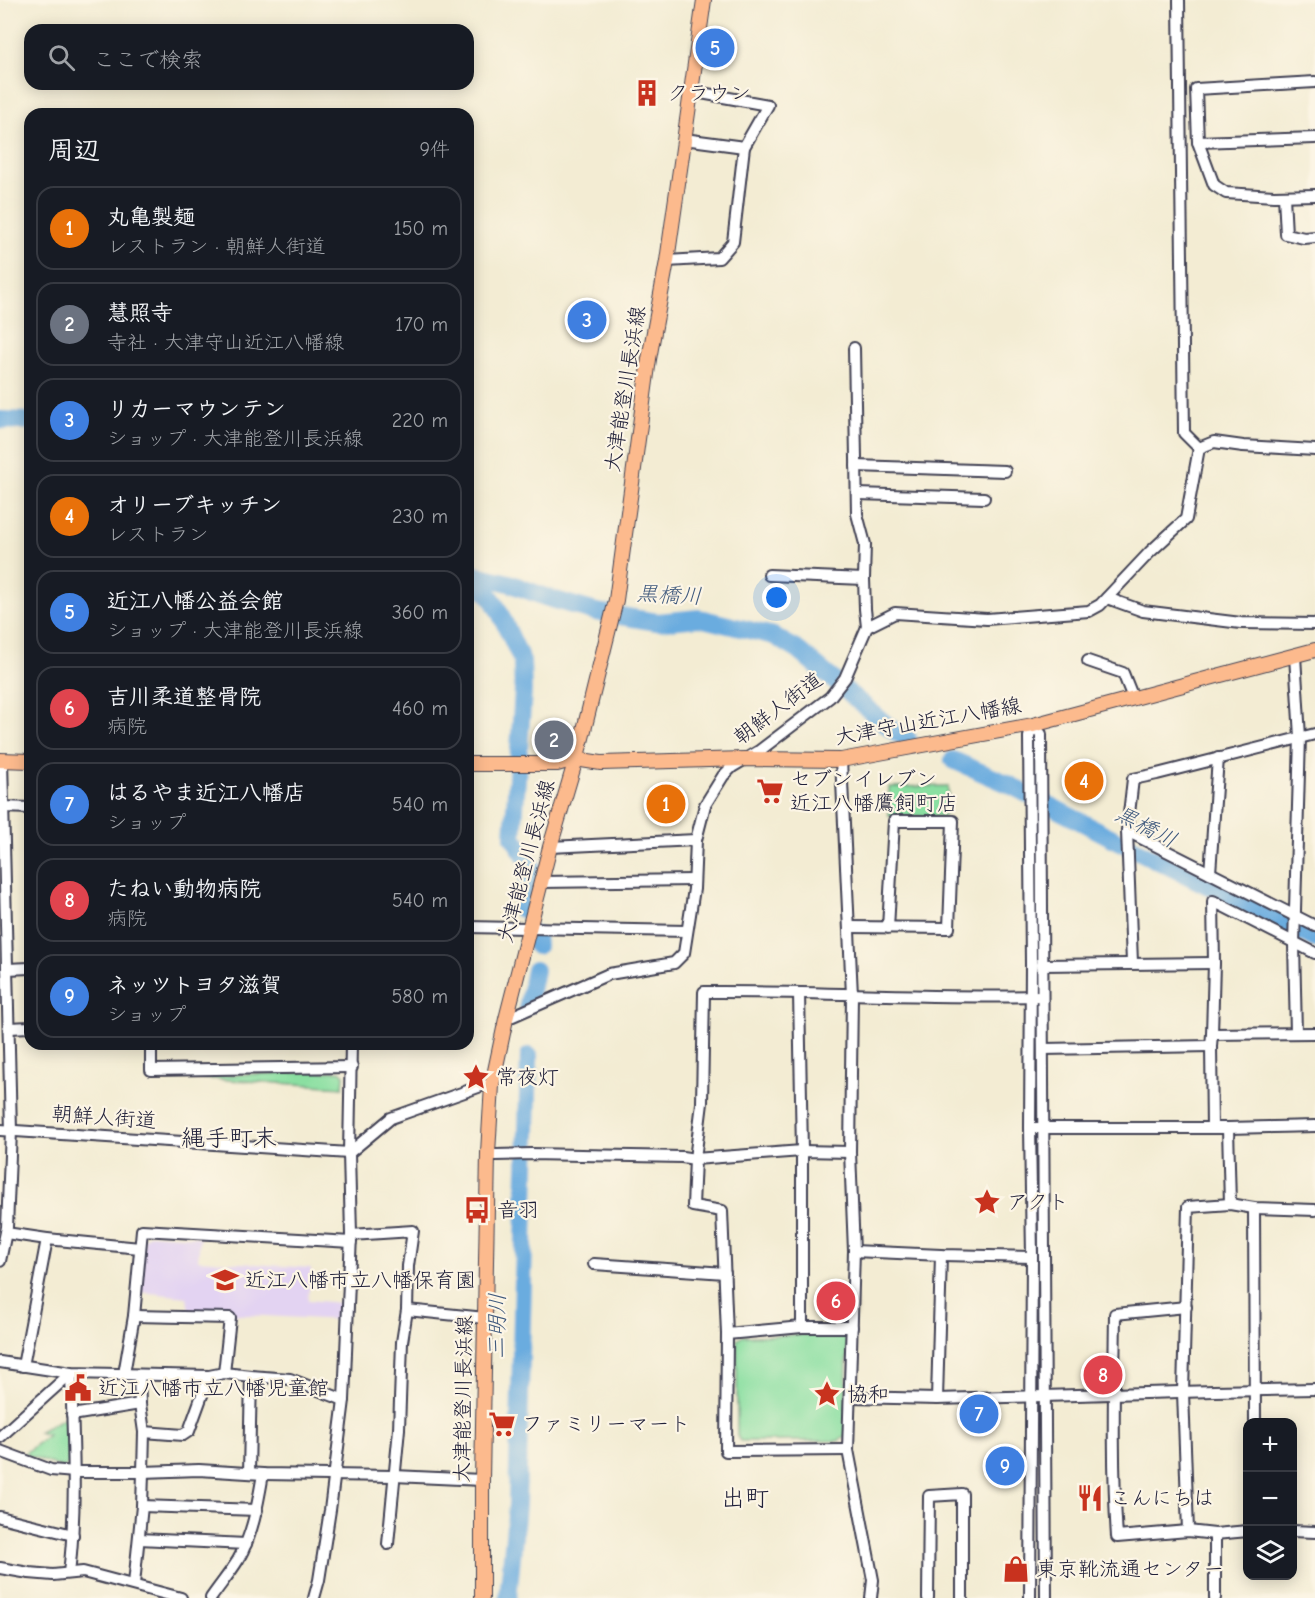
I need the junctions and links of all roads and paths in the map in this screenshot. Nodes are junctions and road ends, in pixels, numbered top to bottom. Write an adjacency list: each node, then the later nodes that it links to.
1 (704, 0): 4 (main road, 大津能登川長浜線)
2 (1179, 0): 14 (street)
3 (1315, 82): 7 (street)
4 (690, 92): 6 (main road, 大津能登川長浜線); 8 (street)
5 (1315, 138): 7 (street)
6 (684, 139): 8 (street); 12 (main road, 大津能登川長浜線)
7 (1198, 142): 10 (street)
8 (744, 147): 12 (street)
9 (1315, 195): 10 (street)
10 (1284, 196): 11 (street)
11 (1315, 237)
12 (667, 261): 33 (main road, 大津能登川長浜線)
13 (854, 348): 16 (street)
14 (1199, 448): 15 (street); 22 (street)
15 (1315, 450)
16 (856, 466): 17 (street); 18 (street)
17 (1005, 471)
18 (858, 494): 19 (street); 21 (street)
19 (984, 498)
20 (769, 575): 21 (street)
21 (864, 579): 24 (street)
22 (1107, 598): 23 (street); 24 (street)
23 (1315, 624)
24 (867, 627): 34 (street, 朝鮮人街道)
25 (1315, 651): 26 (main road, 大津守山近江八幡線)
26 (1295, 656): 28 (main road, 大津守山近江八幡線); 31 (street)
27 (1088, 661): 28 (street)
28 (1133, 698): 29 (main road, 大津守山近江八幡線)
29 (1033, 724): 36 (main road, 大津守山近江八幡線); 58 (street); 63 (street)
30 (1315, 734): 31 (street)
31 (1300, 737): 32 (street); 47 (street)
32 (1218, 758): 41 (street); 44 (street)
33 (575, 759): 34 (main road, 大津守山近江八幡線); 38 (main road, 大津守山近江八幡線); 43 (main road, 大津能登川長浜線)
34 (744, 759): 36 (main road, 大津守山近江八幡線); 42 (street, 朝鮮人街道)
35 (1, 760): 37 (main road); 39 (street)
36 (842, 760): 50 (street)
37 (24, 761)
38 (474, 764)
39 (3, 807): 40 (street); 60 (street)
40 (24, 808)
41 (1127, 831): 44 (street); 56 (street)
42 (696, 840): 43 (street); 45 (street, 朝鮮人街道)
43 (550, 847): 46 (main road, 大津能登川長浜線)
44 (1210, 873): 47 (street)
45 (694, 880): 46 (street); 53 (street, 朝鮮人街道)
46 (542, 882): 52 (main road, 大津能登川長浜線)
47 (1296, 916): 48 (street); 54 (street)
48 (1315, 926)
49 (474, 927): 52 (street)
50 (849, 927): 51 (street); 62 (street)
51 (888, 928): 51 (street)
52 (530, 929): 53 (street); 65 (main road, 大津能登川長浜線)
53 (687, 931): 65 (street, 朝鮮人街道)
54 (1294, 944): 55 (street); 57 (street); 68 (street)
55 (1315, 953)
56 (1132, 963): 57 (street); 58 (street)
57 (1214, 963): 70 (street)
58 (1042, 964): 64 (street)
59 (24, 968): 60 (street)
60 (7, 969): 66 (street)
61 (799, 993): 62 (street); 83 (street); 87 (street)
62 (852, 994): 63 (street); 84 (street)
63 (1030, 996): 64 (street); 78 (street)
64 (1042, 996): 72 (street)
65 (506, 1018): 76 (main road, 大津能登川長浜線)
66 (9, 1028): 67 (street); 82 (street)
67 (24, 1028)
68 (1296, 1033): 69 (street); 70 (street)
69 (1315, 1033)
70 (1212, 1034): 71 (street)
71 (1211, 1046): 72 (street); 80 (street)
72 (1043, 1049): 79 (street)
73 (151, 1050): 75 (street)
74 (351, 1050): 75 (street)
75 (352, 1067): 85 (street)
76 (492, 1084): 85 (street); 86 (main road, 大津能登川長浜線)
77 (1315, 1126): 81 (street)
78 (1030, 1128): 79 (street); 97 (street)
79 (1043, 1128): 80 (street); 120 (street)
80 (1212, 1128): 81 (street)
81 (1228, 1128): 88 (street)
82 (6, 1130): 85 (street, 朝鮮人街道); 91 (street)
83 (802, 1150): 84 (street); 87 (street); 105 (street)
84 (850, 1152): 95 (street)
85 (349, 1153): 92 (street)
86 (488, 1153): 87 (street); 104 (main road, 大津能登川長浜線)
87 (695, 1159): 100 (street)
88 (1230, 1204): 89 (street); 101 (street)
89 (1254, 1208): 90 (street); 117 (street)
90 (1315, 1210)
91 (5, 1228): 93 (street); 98 (street)
92 (351, 1238): 94 (street); 102 (street); 124 (street)
93 (47, 1239): 94 (street); 109 (street)
94 (140, 1248): 103 (street)
95 (854, 1251): 96 (street); 106 (street)
96 (941, 1255): 97 (street); 123 (street)
97 (1032, 1257): 122 (street)
98 (0, 1261)
99 (594, 1264): 100 (street)
100 (725, 1273): 107 (street)
101 (1186, 1307): 118 (street); 119 (street)
102 (406, 1310): 104 (street); 137 (street)
103 (134, 1316): 111 (street); 112 (street)
104 (485, 1318): 138 (main road, 大津能登川長浜線)
105 (801, 1327): 106 (street); 107 (street)
106 (852, 1327): 121 (street)
107 (727, 1334): 130 (street)
108 (0, 1362): 109 (street)
109 (24, 1366): 110 (street)
110 (71, 1373): 112 (street); 126 (street); 129 (street)
111 (224, 1373): 114 (street); 115 (street)
112 (124, 1374): 113 (street)
113 (139, 1375): 114 (street); 125 (street)
114 (209, 1376): 128 (street)
115 (251, 1376): 124 (street); 134 (street)
116 (1315, 1389): 117 (street)
117 (1255, 1391): 118 (street); 127 (street)
118 (1183, 1392): 119 (street); 142 (street)
119 (1112, 1395): 120 (street); 142 (street)
120 (1044, 1396): 122 (street); 162 (street)
121 (851, 1397): 123 (street); 130 (street)
122 (1031, 1397): 123 (street); 161 (street)
123 (937, 1399)
124 (344, 1400): 136 (street)
125 (140, 1404): 126 (street); 128 (street)
126 (72, 1415): 132 (street)
127 (1255, 1418)
128 (144, 1432): 133 (street)
129 (0, 1437)
130 (848, 1450): 158 (street)
131 (0, 1451): 132 (street)
132 (75, 1472): 133 (street); 147 (street)
133 (143, 1473): 134 (street); 139 (street)
134 (249, 1473): 135 (street)
135 (263, 1474): 136 (street); 140 (street)
136 (334, 1475): 137 (street); 156 (street)
137 (394, 1476): 138 (street); 150 (street)
138 (482, 1480): 157 (main road, 大津能登川長浜線)
139 (142, 1506): 140 (street); 148 (street)
140 (257, 1510): 149 (street)
141 (0, 1517): 147 (street)
142 (1188, 1531): 146 (street)
143 (1243, 1531): 146 (street)
144 (1297, 1531): 145 (street)
145 (1315, 1532)
146 (1215, 1534): 163 (street)
147 (73, 1535): 152 (street)
148 (139, 1539): 149 (street); 153 (street)
149 (246, 1544): 155 (street)
150 (388, 1544)
151 (0, 1568): 152 (street)
152 (69, 1573): 153 (street)
153 (134, 1584): 154 (street)
154 (181, 1598)
155 (210, 1598)
156 (314, 1598)
157 (482, 1598)
158 (872, 1598)
159 (928, 1598): 160 (street)
160 (962, 1598)
161 (1030, 1598)
162 (1046, 1598)
163 (1215, 1598)

